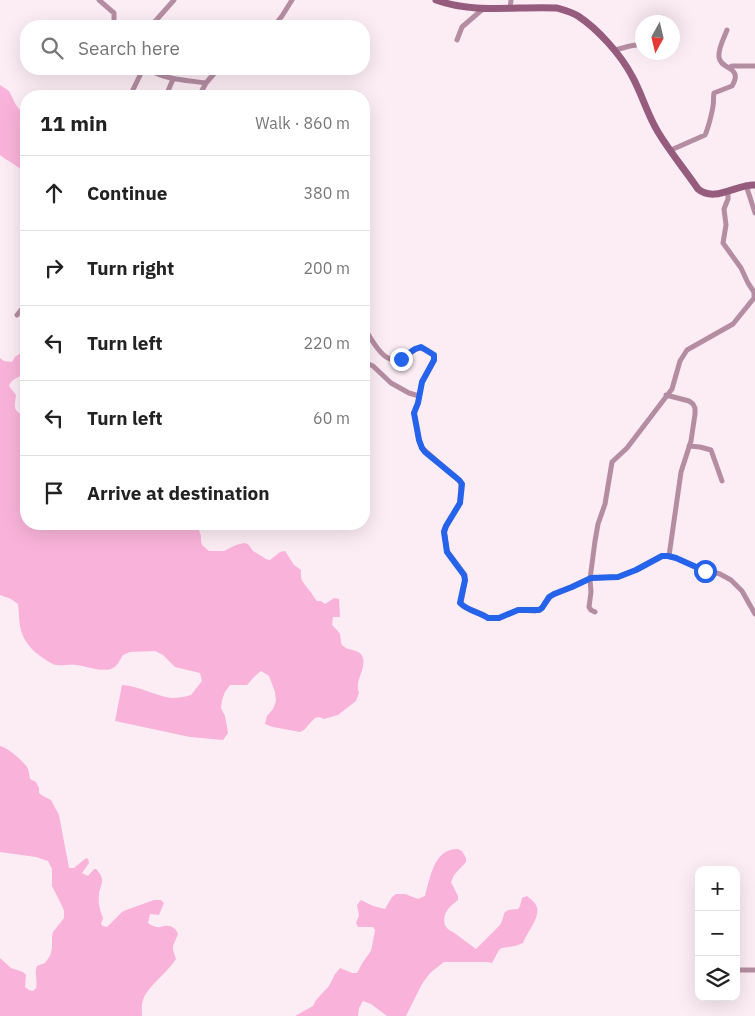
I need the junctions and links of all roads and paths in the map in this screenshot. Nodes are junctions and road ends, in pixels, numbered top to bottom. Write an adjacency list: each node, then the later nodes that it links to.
1 (99, 0): 7 (street)
2 (174, 0): 8 (street)
3 (292, 0): 9 (street)
4 (436, 0): 6 (street)
5 (511, 4): 6 (street); 13 (street)
6 (484, 8): 11 (street)
7 (114, 20)
8 (156, 20)
9 (279, 20)
10 (727, 30): 15 (street)
11 (457, 40)
12 (635, 45): 13 (street)
13 (615, 50): 24 (street)
14 (755, 66): 15 (street)
15 (730, 67): 24 (street)
16 (140, 75): 21 (street)
17 (161, 75): 19 (street)
18 (213, 75): 20 (street)
19 (172, 79): 20 (street); 22 (street)
20 (206, 83): 23 (street)
21 (133, 90)
22 (168, 90)
23 (202, 90)
24 (671, 150): 27 (street)
25 (755, 185): 26 (street)
26 (746, 186): 27 (street); 28 (street)
27 (728, 191): 33 (street)
28 (755, 213)
29 (20, 311): 30 (street)
30 (17, 315)
31 (370, 337): 34 (street)
32 (370, 365): 34 (street)
33 (666, 395): 35 (street); 38 (street)
34 (419, 396): 38 (street)
35 (689, 446): 36 (street); 37 (street)
36 (722, 481)
37 (669, 556): 38 (street); 40 (street)
38 (590, 578): 39 (street)
39 (595, 612)
40 (755, 614)
41 (740, 970): 42 (street)
42 (755, 970)

